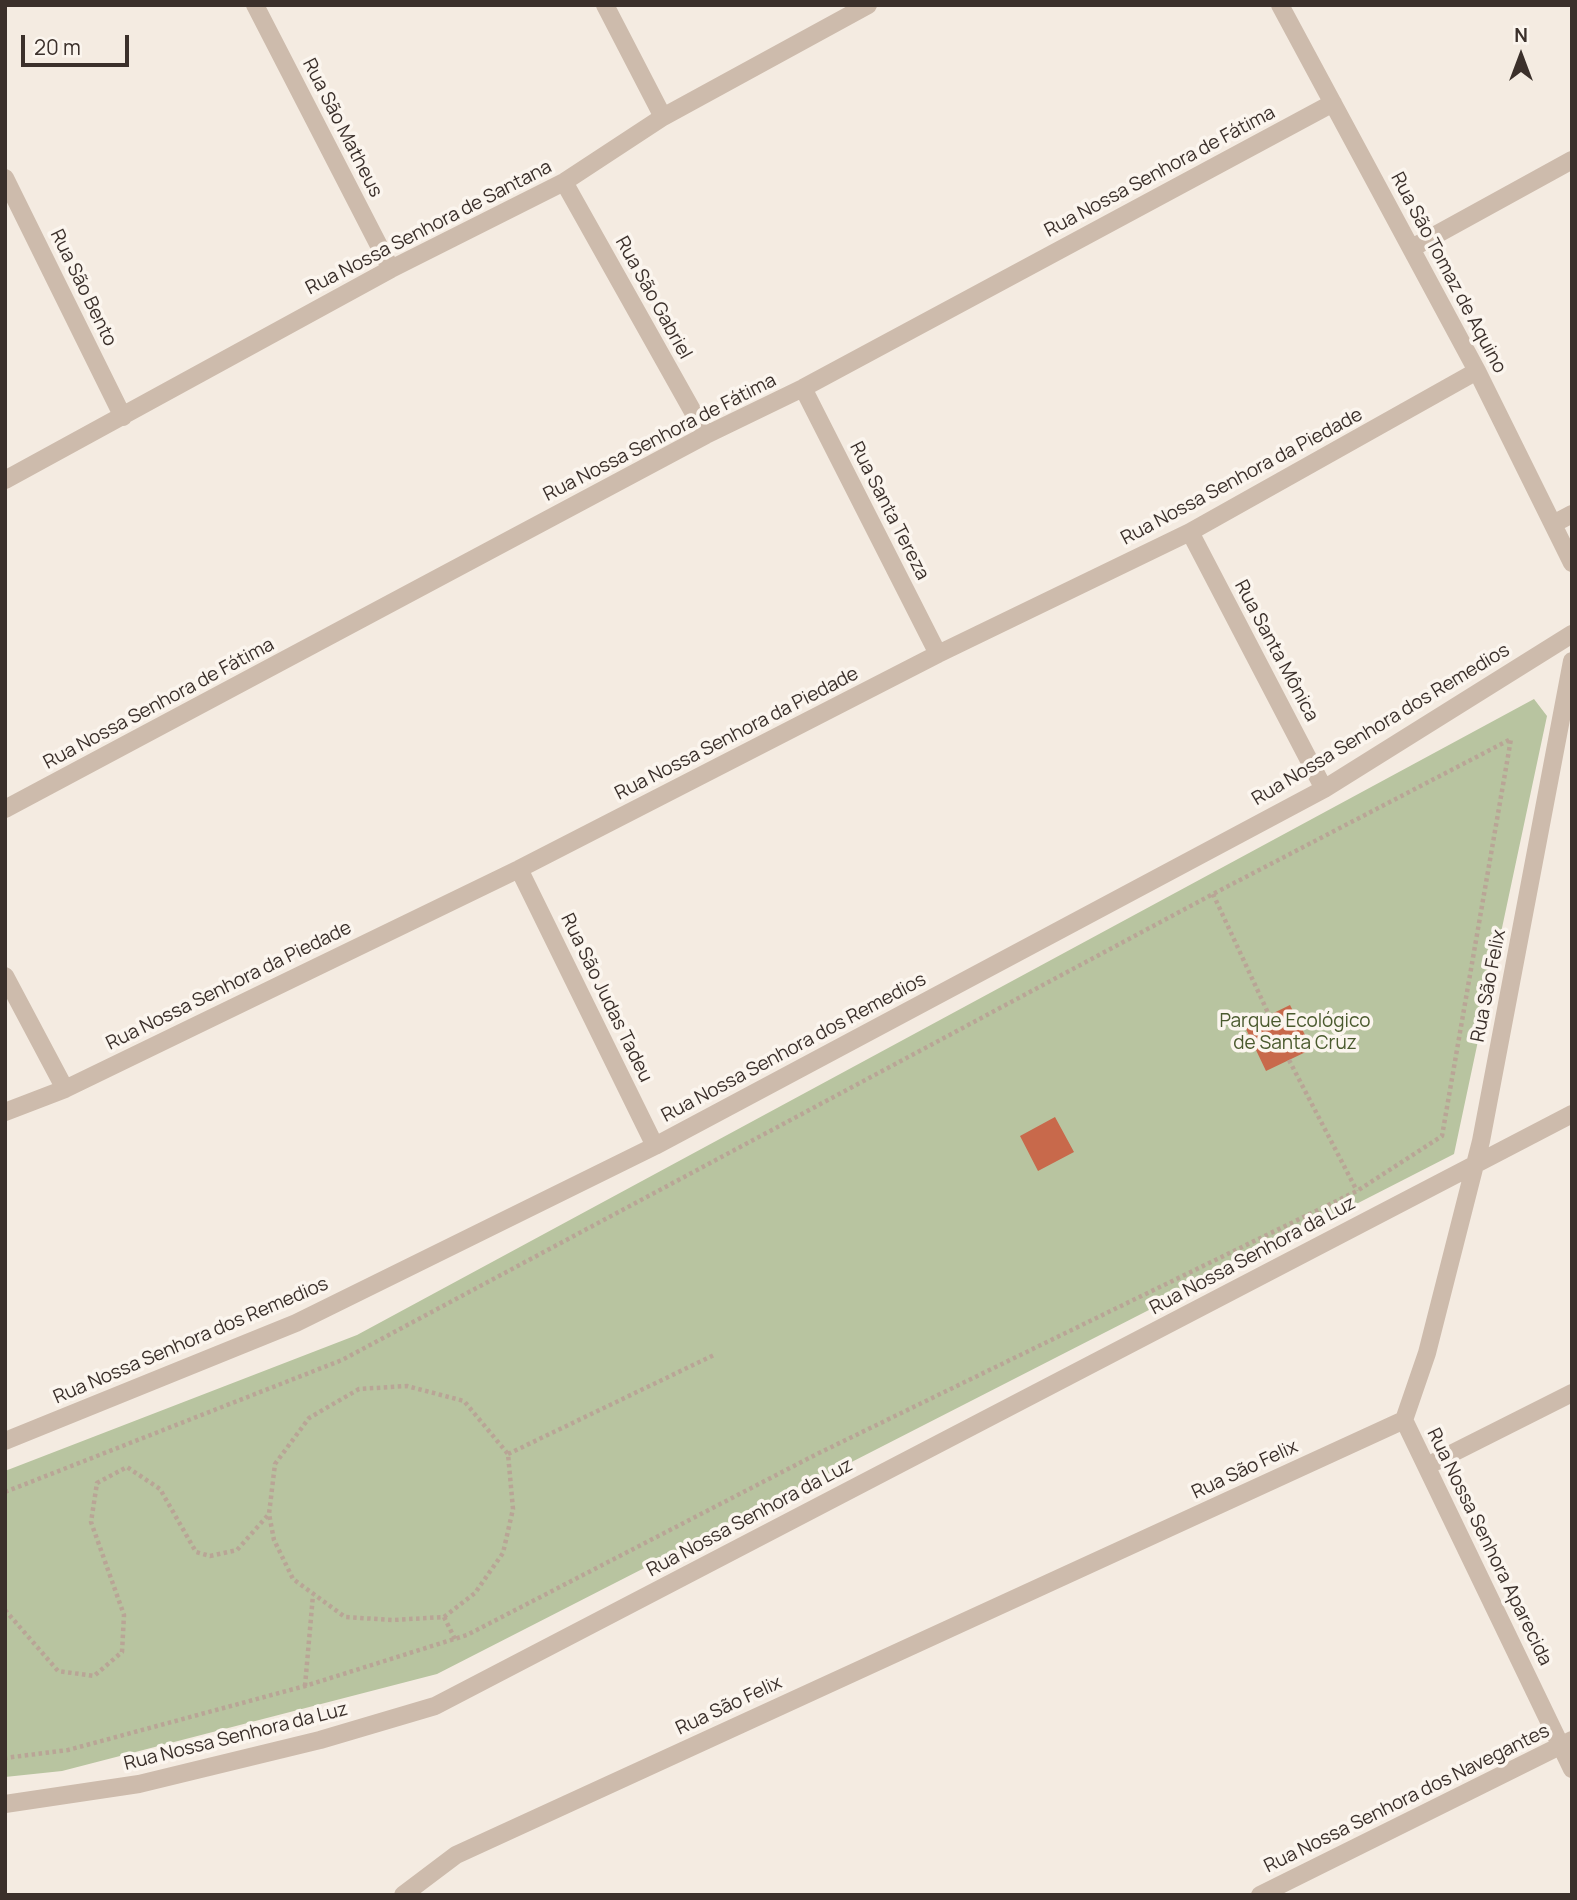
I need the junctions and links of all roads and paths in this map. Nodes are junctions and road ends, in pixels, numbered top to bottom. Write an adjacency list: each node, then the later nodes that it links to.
1 (255, 5): 11 (street, Rua São Matheus)
2 (605, 5): 6 (street)
3 (868, 5): 6 (street, Rua Nossa Senhora de Santana)
4 (1280, 5): 5 (street, Rua São Tomaz de Aquino)
5 (1333, 103): 10 (street, Rua São Tomaz de Aquino); 13 (street, Rua Nossa Senhora de Fátima)
6 (663, 117): 9 (street, Rua Nossa Senhora de Santana)
7 (1572, 160): 10 (street)
8 (5, 178): 14 (street, Rua São Bento)
9 (564, 182): 11 (street, Rua Nossa Senhora de Santana); 15 (street, Rua São Gabriel)
10 (1412, 248): 12 (street, Rua São Tomaz de Aquino)
11 (391, 269): 14 (street, Rua Nossa Senhora de Santana)
12 (1477, 371): 18 (street, Rua São Tomaz de Aquino); 19 (street, Rua Nossa Senhora da Piedade)
13 (803, 388): 15 (street, Rua Nossa Senhora de Fátima); 22 (street, Rua Santa Tereza)
14 (123, 417): 16 (street, Rua Nossa Senhora de Santana)
15 (706, 435): 25 (street, Rua Nossa Senhora de Fátima)
16 (5, 480)
17 (1572, 514): 18 (street)
18 (1555, 523): 20 (street, Rua São Tomaz de Aquino)
19 (1190, 532): 22 (street, Rua Nossa Senhora da Piedade); 24 (street, Rua Santa Mônica)
20 (1572, 563)
21 (1572, 634): 24 (street, Rua Nossa Senhora dos Remedios)
22 (938, 654): 26 (street, Rua Nossa Senhora da Piedade)
23 (1572, 661): 35 (street, Rua São Felix)
24 (1324, 789): 34 (street, Rua Nossa Senhora dos Remedios)
25 (5, 809)
26 (519, 869): 31 (street, Rua Nossa Senhora da Piedade); 34 (street, Rua São Judas Tadeu)
27 (1213, 894): 29 (path); 36 (path); 43 (path)
28 (5, 976): 31 (street)
29 (1269, 1015)
30 (1289, 1060): 36 (path)
31 (65, 1089): 32 (street, Rua Nossa Senhora da Piedade)
32 (5, 1112)
33 (1572, 1114): 35 (street, Rua Nossa Senhora da Luz)
34 (655, 1146): 40 (street, Rua Nossa Senhora dos Remedios)
35 (1476, 1163): 39 (street, Rua São Felix); 53 (street, Rua Nossa Senhora da Luz)
36 (1357, 1191): 48 (path)
37 (716, 1354): 41 (path)
38 (1572, 1393): 42 (street)
39 (1404, 1420): 42 (street, Rua Nossa Senhora Aparecida); 54 (street, Rua São Felix)
40 (5, 1441)
41 (508, 1454): 44 (path); 47 (path)
42 (1429, 1465): 50 (street, Rua Nossa Senhora Aparecida)
43 (5, 1492)
44 (269, 1514): 45 (path); 46 (path)
45 (313, 1594): 47 (path); 49 (path)
46 (5, 1610)
47 (444, 1617): 48 (path)
48 (455, 1639): 49 (path)
49 (305, 1686): 51 (path)
50 (1566, 1743): 52 (street, Rua Nossa Senhora Aparecida); 55 (street, Rua Nossa Senhora dos Navegantes)
51 (5, 1758)
52 (1572, 1769)
53 (5, 1804)
54 (403, 1895)
55 (1260, 1895)

